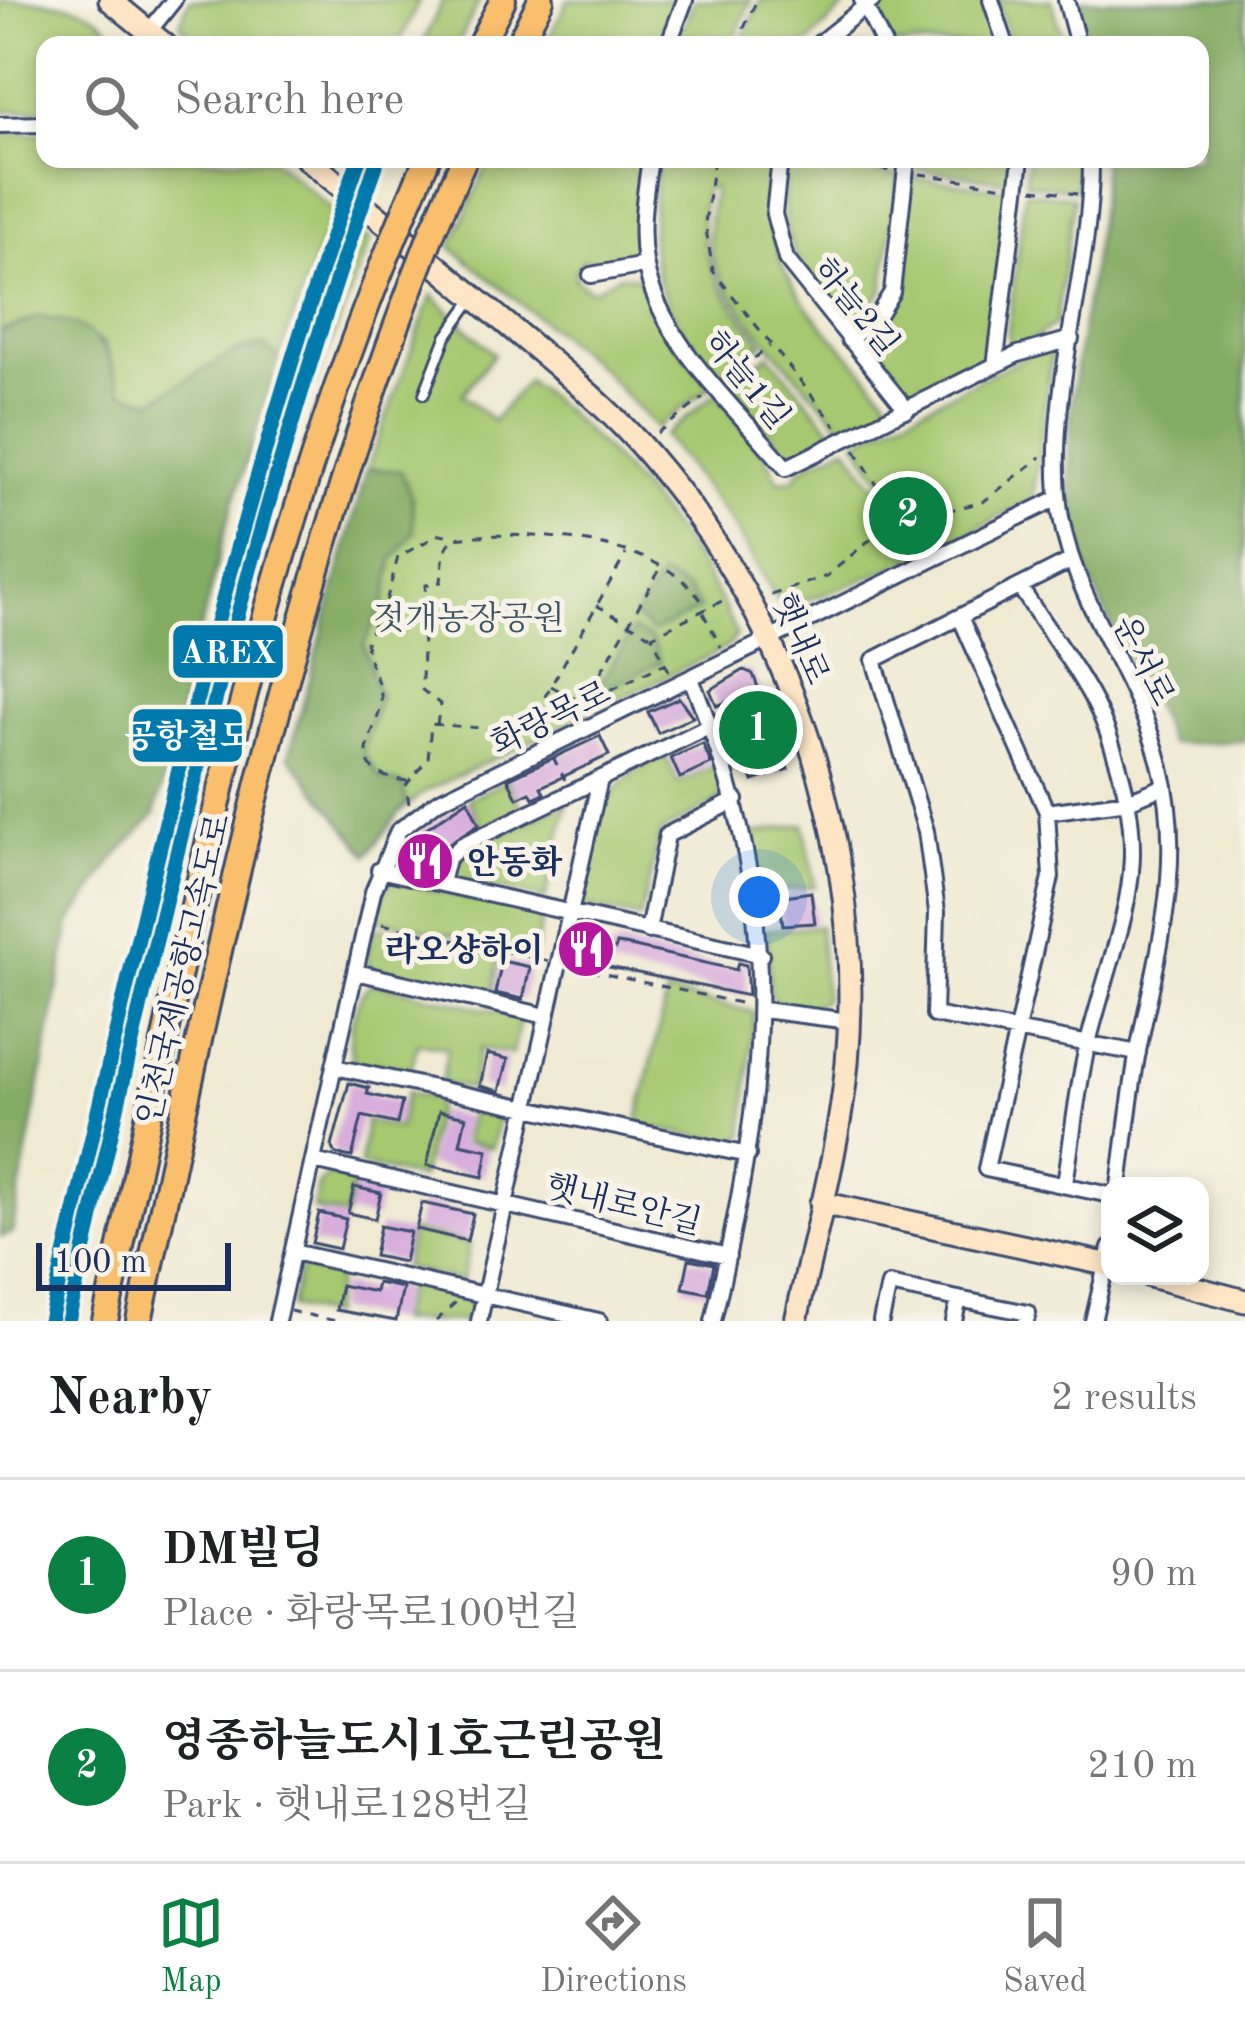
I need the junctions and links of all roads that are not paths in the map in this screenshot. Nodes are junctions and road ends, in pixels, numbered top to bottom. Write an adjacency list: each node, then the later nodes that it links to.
1 (110, 0): 9 (main road)
2 (174, 0): 10 (street)
3 (503, 0): 11 (highway)
4 (541, 0): 12 (highway)
5 (685, 0): 13 (street)
6 (992, 0): 16 (street)
7 (1066, 0): 17 (street)
8 (867, 2): 14 (street); 15 (street)
9 (146, 36)
10 (152, 36)
11 (485, 36)
12 (523, 36)
13 (671, 36)
14 (828, 36)
15 (880, 36)
16 (1003, 36)
17 (1076, 36)
18 (0, 124): 19 (street)
19 (36, 124)
20 (318, 168): 30 (main road, 햇내로)
21 (423, 168): 78 (highway, 인천국제공항고속도로, bridge)
22 (460, 168): 79 (highway, 인천국제공항고속도로, bridge)
23 (649, 168): 28 (street, 하늘1길)
24 (779, 168): 32 (street, 하늘2길)
25 (906, 168): 32 (street)
26 (1020, 168): 33 (street)
27 (1090, 168): 31 (street, 운서로)
28 (645, 265): 29 (street); 35 (street, 하늘1길)
29 (591, 275)
30 (474, 297): 34 (lane); 40 (main road, 햇내로)
31 (1070, 339): 33 (street, 하늘1길); 36 (street, 운서로)
32 (849, 340): 35 (street, 하늘2길)
33 (995, 366): 35 (street, 하늘1길)
34 (424, 394)
35 (907, 410)
36 (1058, 498): 37 (street, 운서로); 40 (street, 화랑목로)
37 (1070, 562): 38 (street); 44 (street, 운서로)
38 (1020, 586): 39 (street); 46 (street)
39 (961, 619): 47 (street); 57 (street)
40 (769, 640): 41 (street, 화랑목로); 56 (main road, 햇내로)
41 (691, 680): 42 (street); 48 (street, 화랑목로)
42 (710, 725): 43 (street); 45 (street)
43 (600, 779): 49 (street); 50 (street, 햇내로안길)
44 (1165, 786): 46 (street); 59 (street, 운서로)
45 (736, 800): 51 (street); 52 (street)
46 (1128, 801): 47 (street); 58 (street)
47 (1047, 812): 57 (street)
48 (379, 870): 49 (street); 53 (street, 화랑목로)
49 (441, 883): 50 (street)
50 (568, 913): 51 (street); 55 (street, 햇내로안길)
51 (648, 931): 52 (street)
52 (760, 955): 54 (street)
53 (356, 972): 55 (street); 60 (street, 화랑목로)
54 (759, 1008): 56 (street); 62 (street)
55 (546, 1016): 61 (street, 햇내로안길)
56 (849, 1021): 68 (main road, 햇내로)
57 (1014, 1027): 58 (street); 65 (street)
58 (1088, 1043): 59 (street); 65 (street)
59 (1138, 1053): 64 (street, 운서로)
60 (335, 1067): 61 (street); 63 (street, 화랑목로)
61 (527, 1109): 62 (street, 햇내로안길); 67 (street, 햇내로안길)
62 (748, 1155): 70 (street)
63 (314, 1161): 67 (street); 69 (street, 화랑목로)
64 (1119, 1177)
65 (1065, 1184): 66 (street)
66 (1101, 1193)
67 (507, 1202): 70 (street, 햇내로안길); 74 (street, 햇내로안길)
68 (821, 1203): 71 (main road); 83 (main road, 햇내로)
69 (293, 1252): 74 (street); 77 (street, 화랑목로)
70 (728, 1256): 82 (street)
71 (1101, 1257)
72 (1102, 1285): 87 (street)
73 (1184, 1285): 76 (main road)
74 (484, 1292): 80 (street, 햇내로안길); 81 (street)
75 (959, 1299): 84 (street); 85 (street); 86 (street)
76 (1245, 1301)
77 (282, 1316)
78 (105, 1321)
79 (139, 1321)
80 (479, 1321)
81 (599, 1321)
82 (712, 1321)
83 (796, 1321)
84 (881, 1321)
85 (954, 1321)
86 (1026, 1321)
87 (1093, 1321)

